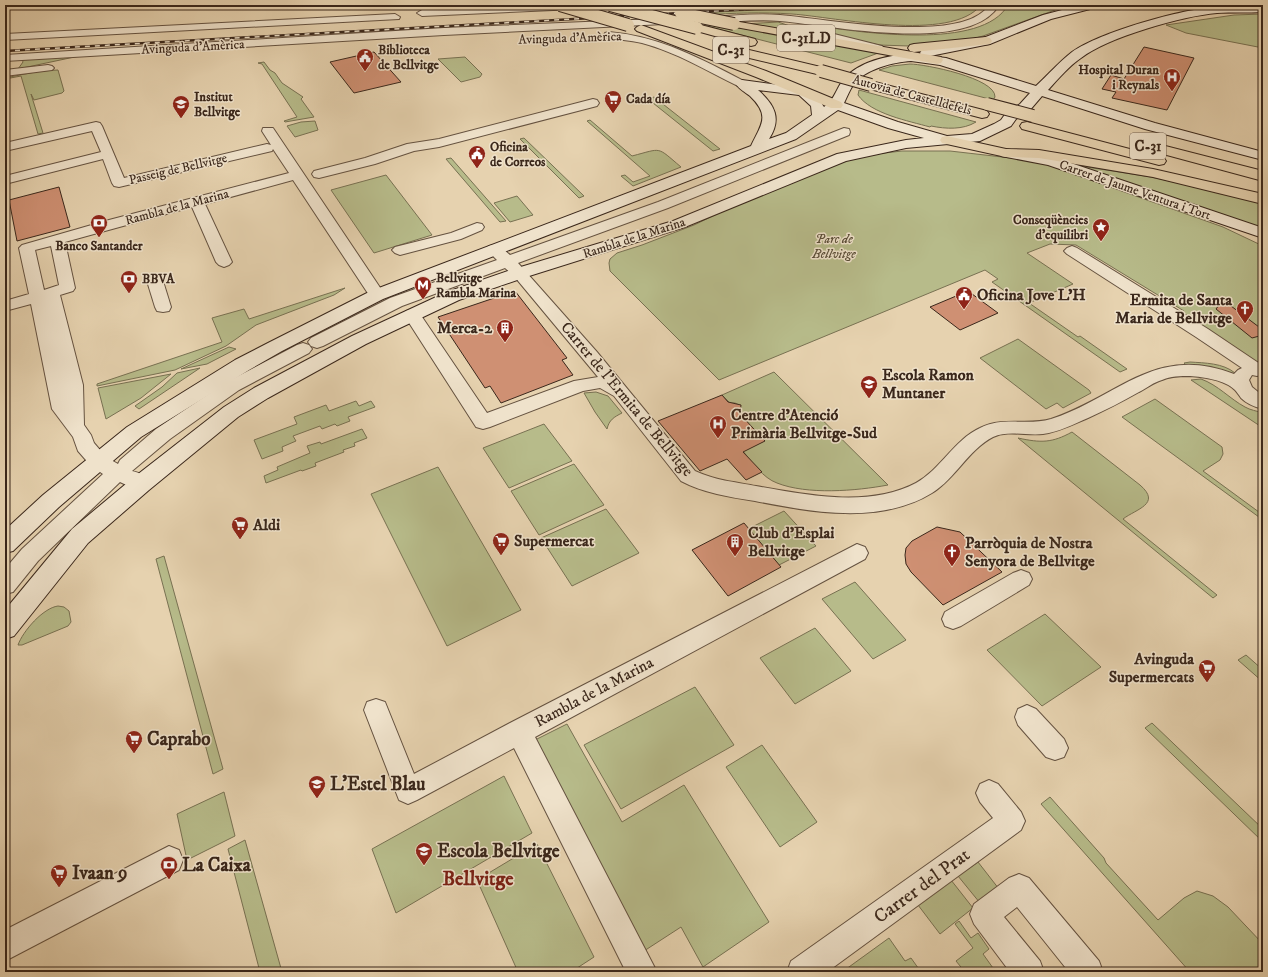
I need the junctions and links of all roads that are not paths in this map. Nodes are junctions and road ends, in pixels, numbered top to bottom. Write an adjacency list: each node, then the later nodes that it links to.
1 (516, 5): 10 (street)
2 (560, 5): 13 (highway, Autovia de Castelldefels / C-31, bridge)
3 (599, 5): 10 (street)
4 (610, 5): 31 (highway, Autovia de Castelldefels / C-31, bridge)
5 (649, 5): 21 (highway, C-31LD, bridge)
6 (994, 5): 12 (street, Avinguda d'Amèrica)
7 (1094, 5): 20 (street)
8 (406, 6): 10 (street); 10 (street)
9 (1263, 9): 26 (street)
10 (408, 14): 15 (street); 17 (street)
11 (768, 17): 12 (street, Avinguda d'Amèrica); 14 (street, Avinguda d'Amèrica); 16 (street, Avinguda d'Amèrica)
12 (839, 24): 14 (street, Avinguda d'Amèrica)
13 (641, 29): 31 (highway, Autovia de Castelldefels / C-31, bridge); 34 (highway)
14 (809, 30): 21 (street, Avinguda d'Amèrica)
15 (5, 32)
16 (501, 34): 19 (street, Avinguda d'Amèrica); 19 (street, Avinguda d'Amèrica)
17 (5, 37)
18 (552, 37): 32 (street, Avinguda d'Amèrica)
19 (380, 41): 23 (street, Avinguda d'Amèrica); 28 (street, Avinguda d'Amèrica)
20 (986, 41): 21 (highway); 22 (street)
21 (878, 48): 22 (highway, C-31LD)
22 (914, 55): 24 (street); 25 (highway, C-31LD)
23 (8, 58): 29 (street, Avinguda d'Amèrica)
24 (895, 58): 25 (street); 36 (street)
25 (937, 60): 30 (street, C-31LD)
26 (1069, 63): 33 (street); 39 (street)
27 (61, 67): 28 (street, Avinguda d'Amèrica)
28 (32, 69): 29 (street, Avinguda d'Amèrica)
29 (5, 73)
30 (992, 76): 33 (street, C-31LD); 37 (street)
31 (876, 80): 40 (highway, Autovia de Castelldefels / C-31)
32 (742, 84): 34 (street); 46 (street)
33 (1040, 90): 37 (street); 39 (street, C-31LD)
34 (803, 92): 36 (highway); 38 (street)
35 (593, 103): 51 (street)
36 (836, 105): 38 (street, Rambla de la Marina); 43 (street)
37 (1011, 116): 43 (street, Rambla de la Marina)
38 (819, 117): 46 (street, Rambla de la Marina)
39 (1131, 120): 49 (street, C-31LD)
40 (1030, 121): 50 (highway, Autovia de Castelldefels / C-31); 53 (highway, Autovia de Castelldefels / C-31)
41 (268, 131): 52 (street)
42 (844, 132): 63 (street, Rambla de la Marina)
43 (947, 140): 47 (highway); 63 (street, Rambla de la Marina)
44 (5, 147): 48 (street, Passeig de Bellvitge)
45 (267, 148): 48 (street, Passeig de Bellvitge)
46 (758, 148): 63 (street, Rambla de la Marina)
47 (1006, 153): 56 (highway); 59 (street, Carrer de Jaume Ventura i Tort)
48 (108, 154): 54 (street)
49 (1263, 156)
50 (1203, 173): 55 (highway, Autovia de Castelldefels / C-31); 56 (highway)
51 (319, 174)
52 (298, 175): 60 (street, Rambla de la Marina); 66 (street)
53 (1263, 176)
54 (5, 180)
55 (1263, 189)
56 (1263, 197)
57 (199, 206): 64 (street, Rambla de la Marina)
58 (477, 227): 61 (street)
59 (1263, 233)
60 (57, 240): 67 (street); 67 (street, Rambla de la Marina)
61 (400, 250)
62 (1072, 251): 73 (street)
63 (507, 261): 66 (street, Rambla de la Marina); 70 (street, Rambla de la Marina); 71 (street, Rambla de la Marina); 72 (street, Carrer de l'Ermita de Bellvitge)
64 (224, 262)
65 (155, 281): 69 (street)
66 (376, 285): 71 (street, Rambla de la Marina)
67 (44, 295): 68 (street); 77 (street, Rambla de la Marina)
68 (5, 306)
69 (164, 307)
70 (412, 316): 71 (street, Rambla de la Marina); 74 (street)
71 (313, 345): 77 (street, Rambla de la Marina); 78 (street, Rambla de la Marina); 82 (street, Rambla de la Marina)
72 (591, 356): 74 (street); 75 (street, Carrer de l'Ermita de Bellvitge)
73 (1252, 374): 75 (street, Carrer de l'Ermita de Bellvitge); 76 (street)
74 (580, 385): 75 (street)
75 (623, 394)
76 (1263, 403)
77 (99, 462): 78 (street, Rambla de la Marina); 79 (street, Rambla de la Marina)
78 (141, 484): 84 (street, Rambla de la Marina)
79 (5, 544)
80 (857, 553): 87 (street, Rambla de la Marina)
81 (1021, 579): 83 (street)
82 (5, 585)
83 (953, 620)
84 (5, 628)
85 (376, 710): 87 (street, Rambla de la Marina)
86 (1027, 717): 88 (street)
87 (519, 731): 92 (street)
88 (1055, 748)
89 (989, 793): 93 (street, Carrer del Prat)
90 (169, 860): 91 (street)
91 (5, 946)
92 (634, 969)
93 (802, 972)
94 (1029, 972): 95 (street)
95 (1088, 972)

